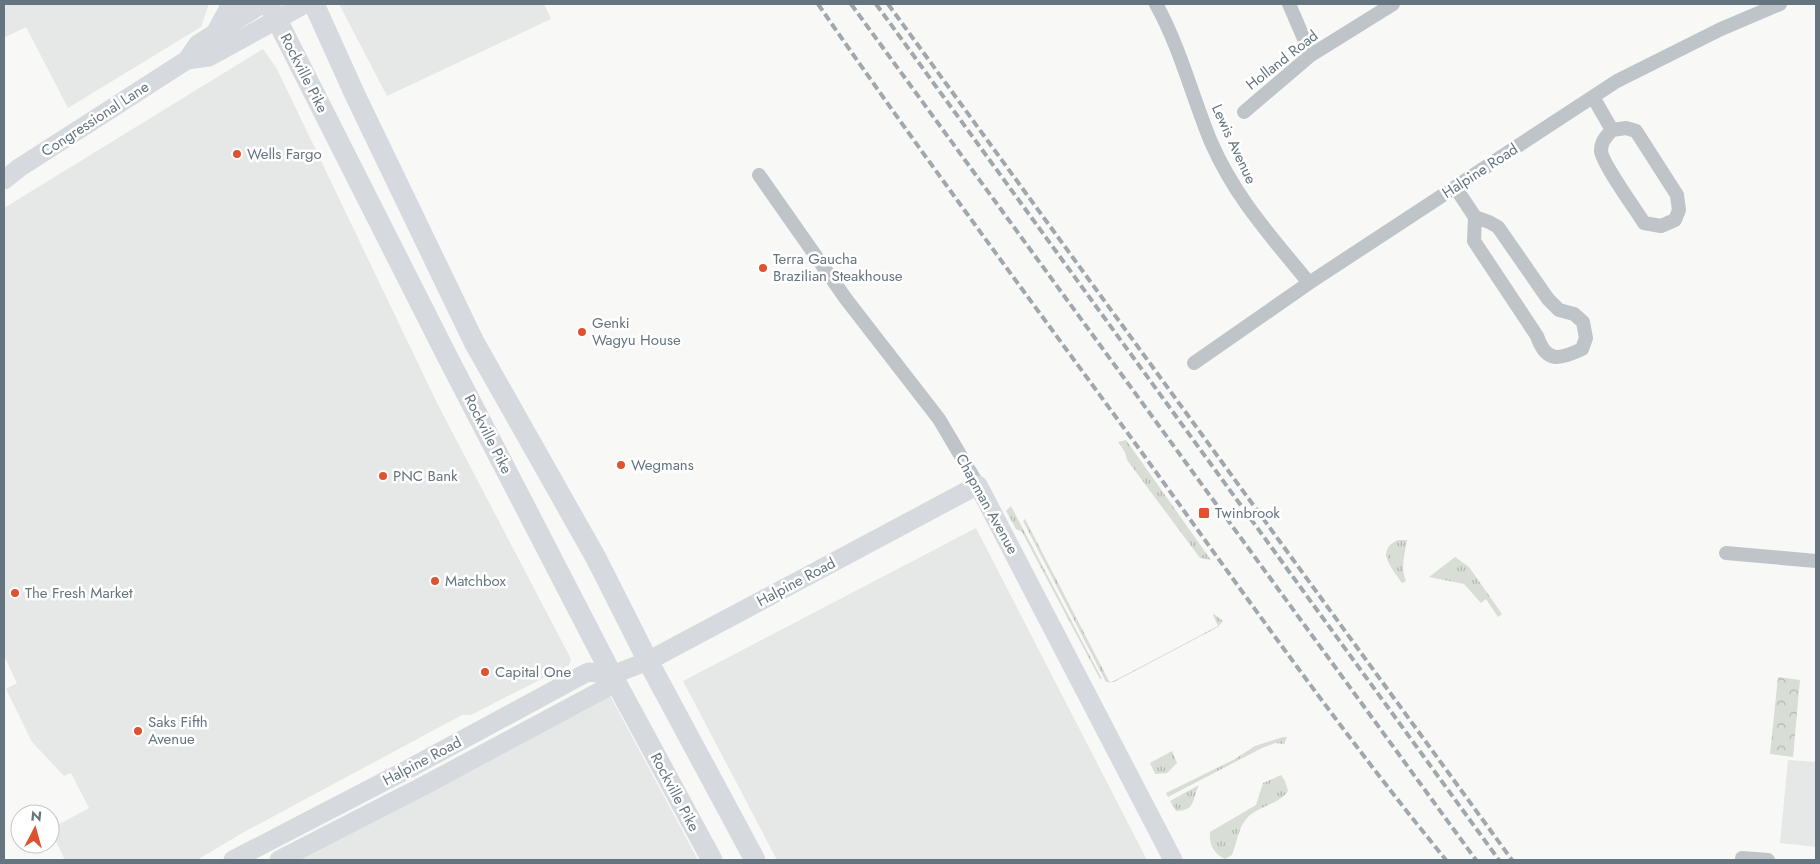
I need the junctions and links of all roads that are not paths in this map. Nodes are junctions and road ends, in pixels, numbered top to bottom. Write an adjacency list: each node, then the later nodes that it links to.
1 (232, 4): 10 (main road)
2 (262, 4): 10 (street, Congressional Lane)
3 (306, 4): 9 (street, Congressional Lane)
4 (314, 4): 25 (main road, Rockville Pike)
5 (1156, 4): 20 (street, Lewis Avenue)
6 (1289, 4): 11 (street)
7 (1393, 4): 11 (street, Holland Road)
8 (1780, 4): 13 (street, Halpine Road)
9 (273, 12): 12 (street, Congressional Lane); 26 (main road, Rockville Pike)
10 (217, 32): 12 (street, Congressional Lane)
11 (1311, 55): 14 (street, Holland Road)
12 (188, 60): 17 (street, Congressional Lane)
13 (1592, 97): 15 (street); 18 (street, Halpine Road)
14 (1244, 112)
15 (1612, 130): 15 (street)
16 (759, 175): 22 (street, Chapman Avenue)
17 (4, 180)
18 (1455, 187): 19 (street); 20 (street, Halpine Road)
19 (1475, 217): 19 (street)
20 (1309, 283): 21 (street, Halpine Road)
21 (1194, 363)
22 (978, 485): 25 (street, Halpine Road); 32 (street, Chapman Avenue)
23 (1726, 553): 24 (street)
24 (1816, 561)
25 (648, 661): 26 (street, Halpine Road); 31 (main road, Rockville Pike)
26 (612, 675): 28 (street, Halpine Road); 29 (street, Halpine Road); 30 (main road, Rockville Pike)
27 (1742, 859): 33 (street)
28 (233, 860)
29 (279, 860)
30 (712, 860)
31 (755, 860)
32 (1173, 860)
33 (1768, 860)

